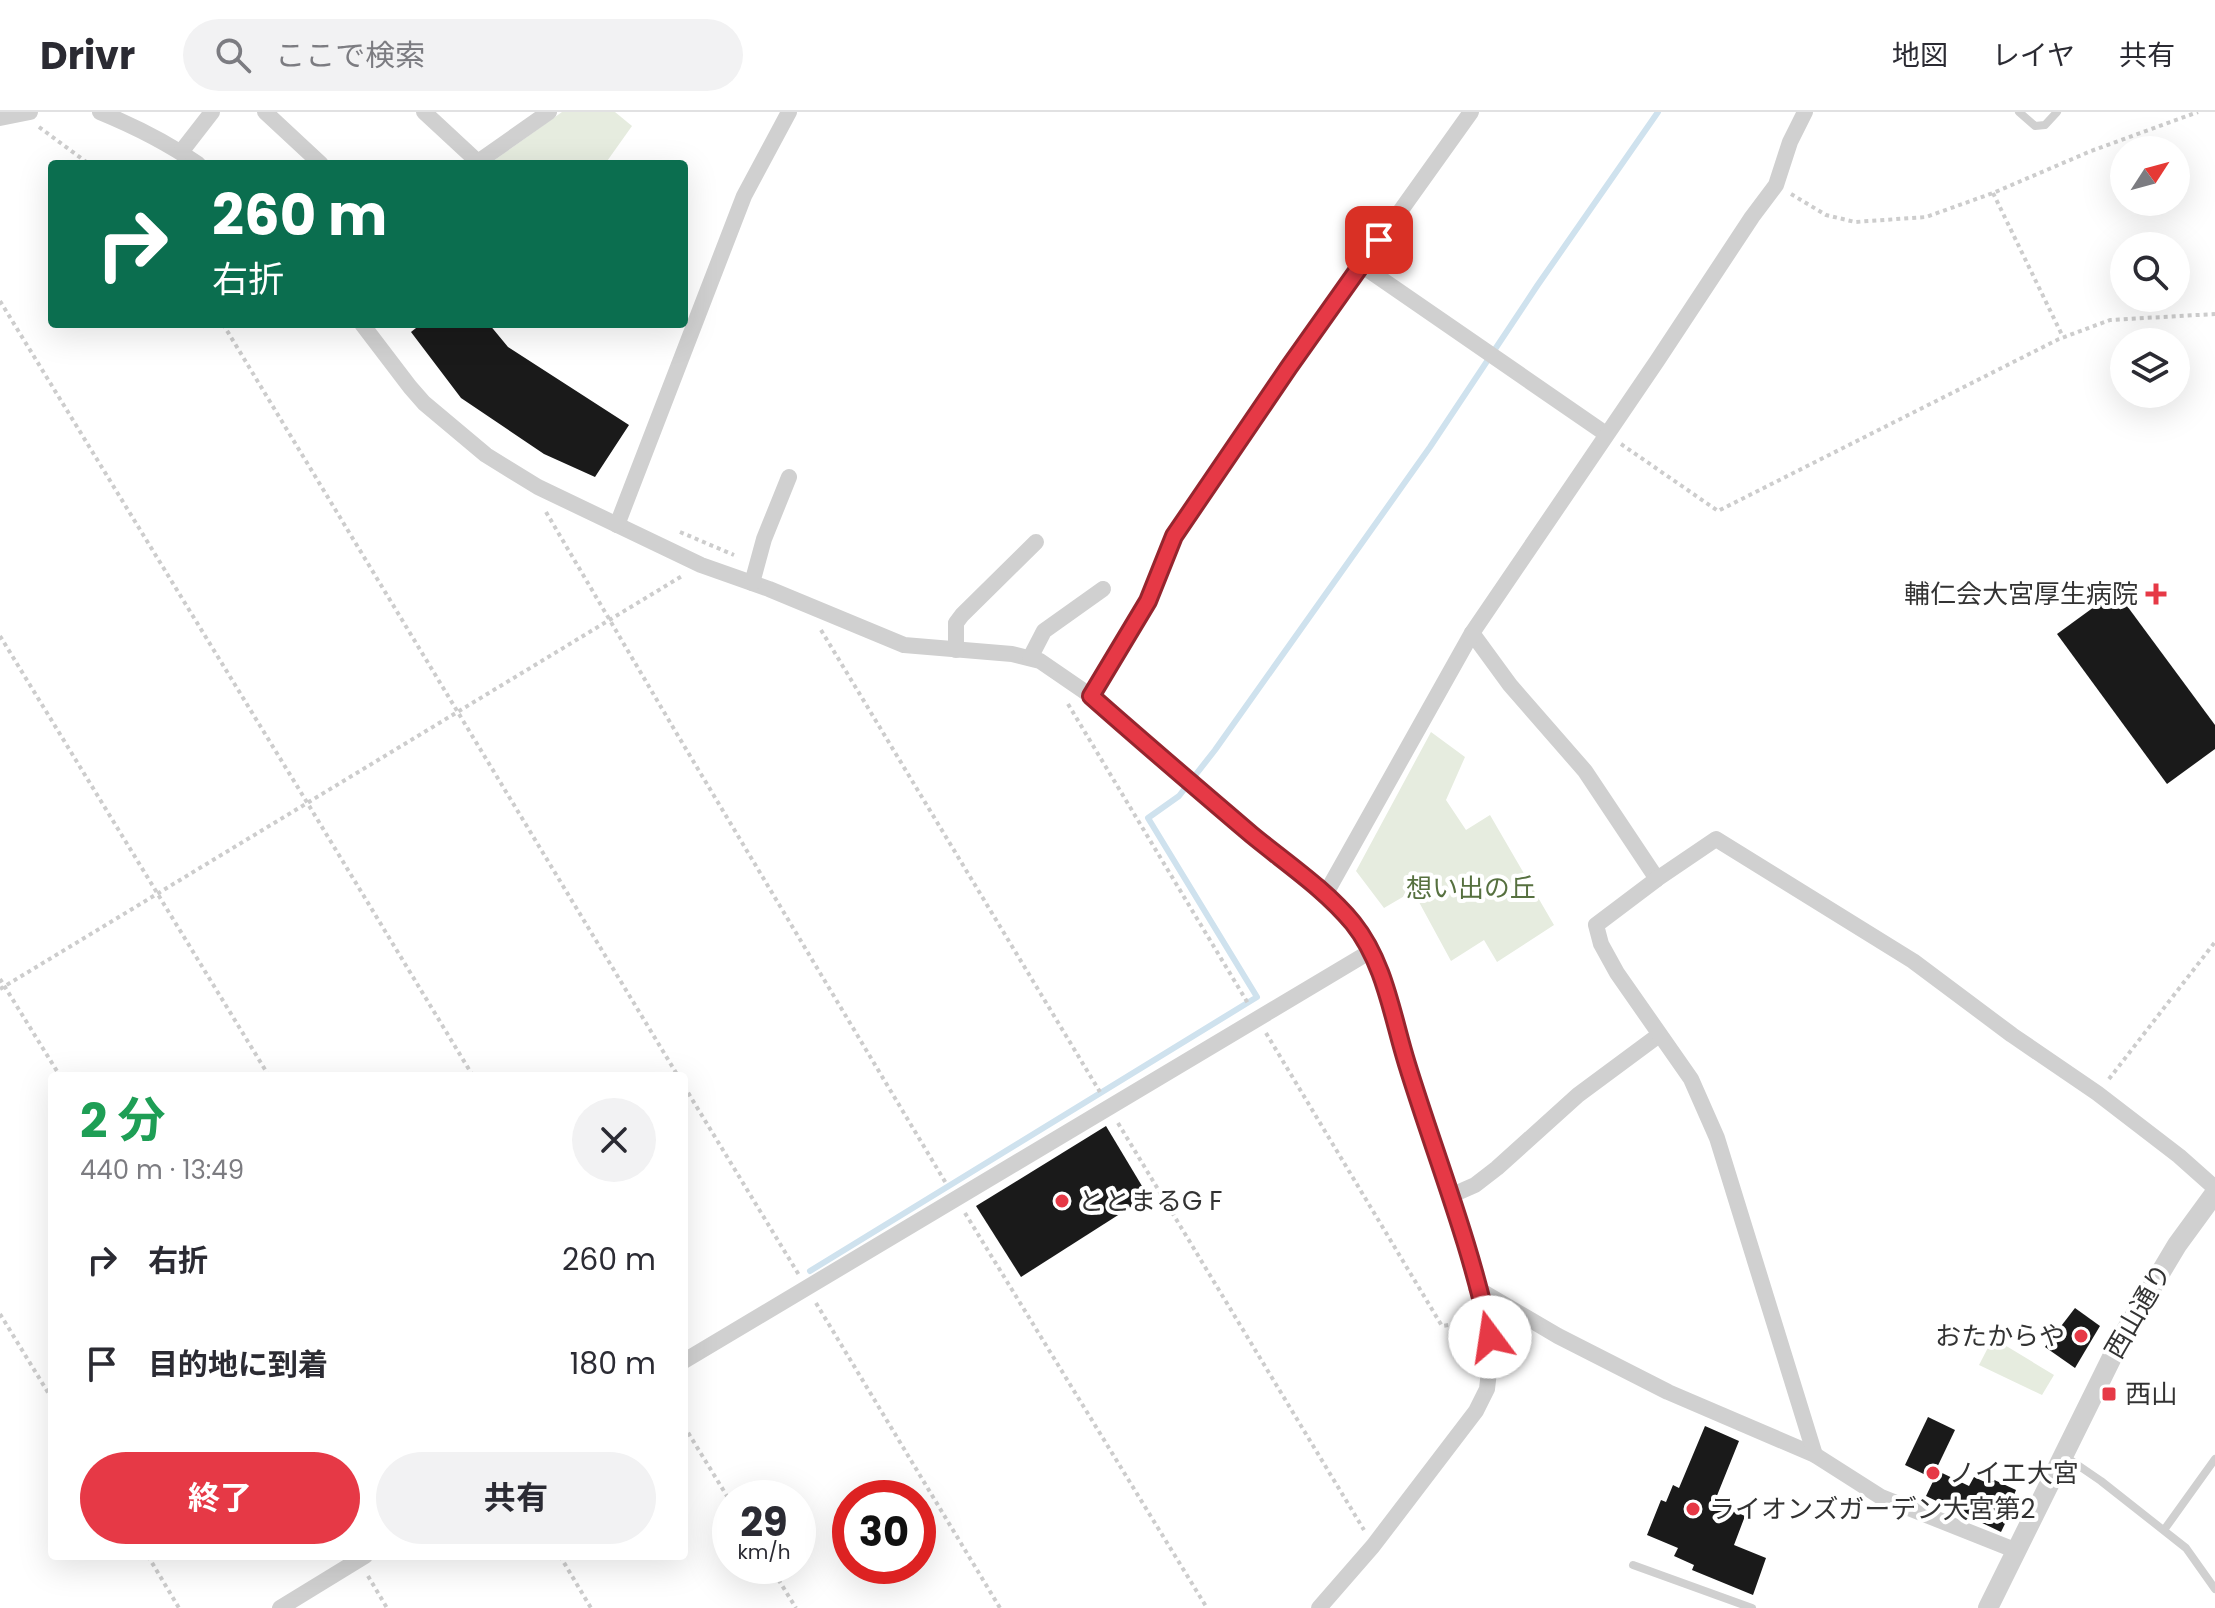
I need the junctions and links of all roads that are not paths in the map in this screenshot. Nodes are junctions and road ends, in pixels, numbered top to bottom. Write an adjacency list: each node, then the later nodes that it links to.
1 (100, 112): 13 (street)
2 (212, 112): 13 (street)
3 (265, 112): 15 (street)
4 (424, 112): 16 (street)
5 (549, 112): 17 (street)
6 (789, 112): 22 (street)
7 (1471, 112): 18 (street)
8 (1805, 112): 20 (street)
9 (2019, 112): 10 (lane)
10 (2057, 112)
11 (26, 113): 12 (street)
12 (0, 118)
13 (181, 152): 14 (street)
14 (192, 160)
15 (317, 160)
16 (474, 160)
17 (481, 160)
18 (1361, 265): 20 (street); 29 (street)
19 (365, 328): 22 (street)
20 (1606, 434): 26 (street)
21 (789, 477): 24 (street)
22 (617, 525): 24 (street)
23 (1036, 542): 27 (street)
24 (752, 583): 27 (street)
25 (1103, 589): 28 (street)
26 (1472, 633): 30 (street); 31 (street)
27 (956, 650): 28 (street)
28 (1030, 658): 29 (street)
29 (1091, 696): 31 (street)
30 (1657, 879): 33 (street); 34 (street)
31 (1325, 895): 32 (street)
32 (1371, 951): 35 (street); 37 (street)
33 (1659, 1035): 35 (street); 38 (street)
34 (2215, 1191): 39 (street, 西山通り)
35 (1450, 1196): 36 (street)
36 (1476, 1288): 38 (street); 47 (street)
37 (688, 1359)
38 (1815, 1455): 42 (street)
39 (2062, 1455): 41 (lane); 42 (street, 西山通り)
40 (2215, 1459): 41 (lane)
41 (2164, 1530): 45 (lane)
42 (2017, 1551): 49 (street, 西山通り)
43 (359, 1560): 46 (street)
44 (1633, 1565): 48 (lane)
45 (2215, 1589)
46 (280, 1608)
47 (1319, 1608)
48 (1752, 1608)
49 (1988, 1608)

